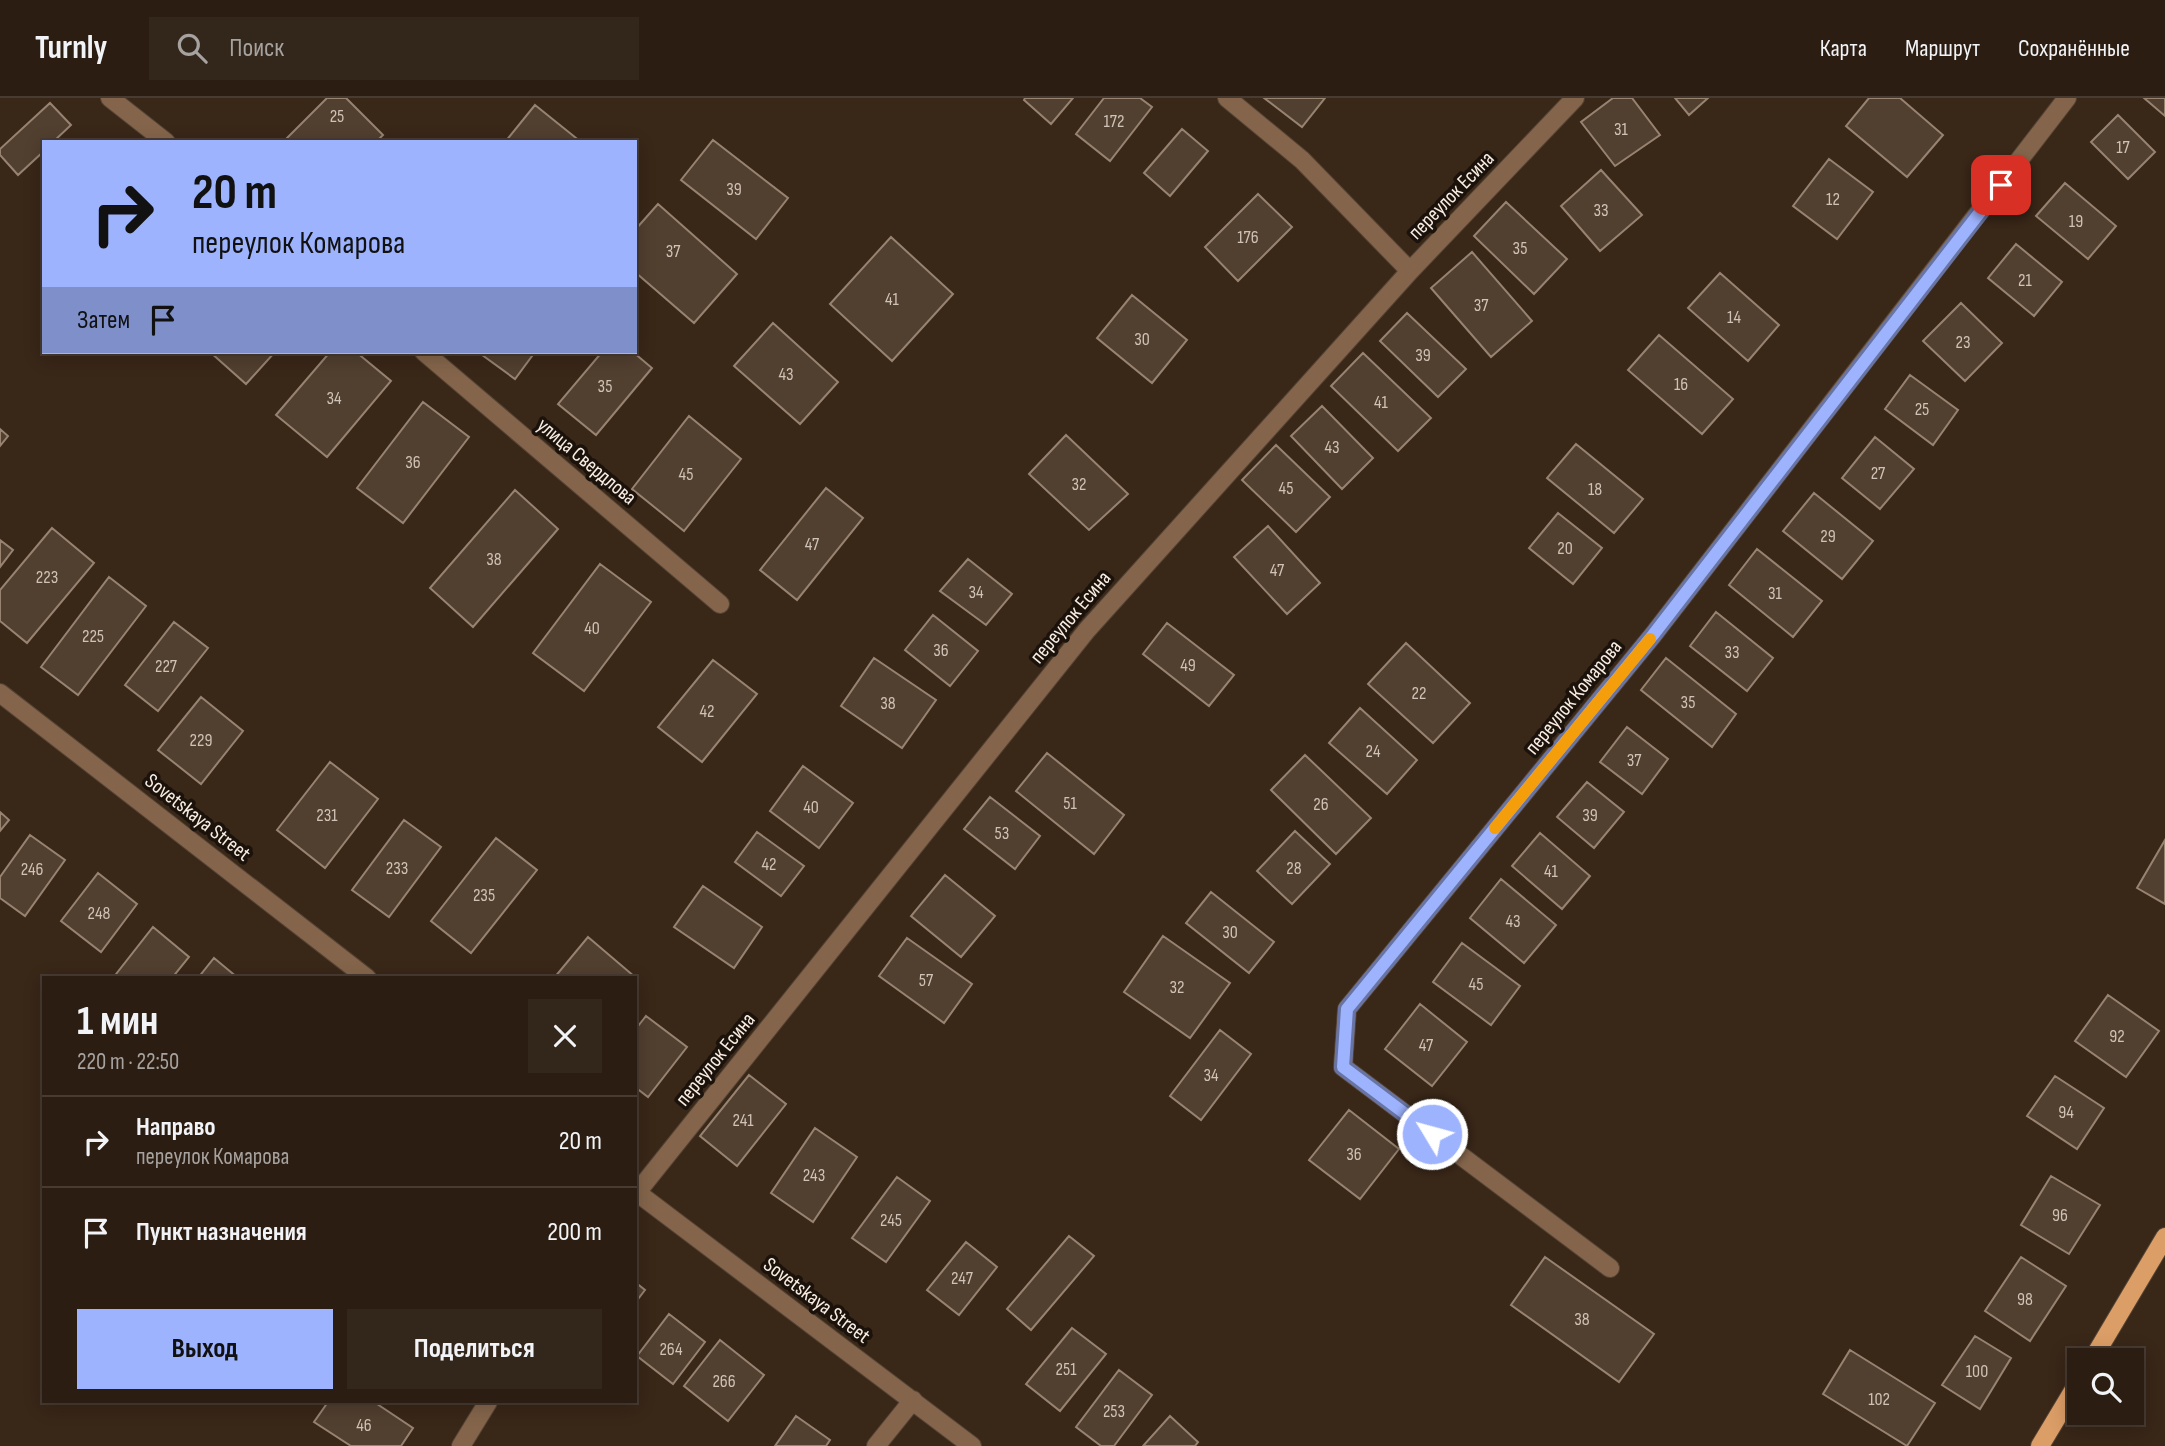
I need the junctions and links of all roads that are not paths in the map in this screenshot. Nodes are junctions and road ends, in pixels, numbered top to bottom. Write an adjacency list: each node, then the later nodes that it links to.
1 (110, 98): 5 (street)
2 (1227, 98): 6 (street)
3 (1575, 98): 6 (street, переулок Есина)
4 (2067, 98): 14 (street, переулок Комарова)
5 (163, 140)
6 (1410, 271): 11 (street, переулок Есина)
7 (426, 354): 8 (street, улица Свердлова)
8 (720, 604)
9 (0, 693): 10 (street, Sovetskaya Street)
10 (364, 976)
11 (637, 1192)
12 (637, 1194): 16 (street, Sovetskaya Street)
13 (2165, 1237): 15 (main road)
14 (1610, 1268)
15 (2099, 1348)
16 (913, 1401): 20 (street); 21 (street, Sovetskaya Street)
17 (2067, 1401): 22 (main road)
18 (487, 1403): 19 (street)
19 (461, 1446)
20 (876, 1446)
21 (972, 1446)
22 (2040, 1446)

